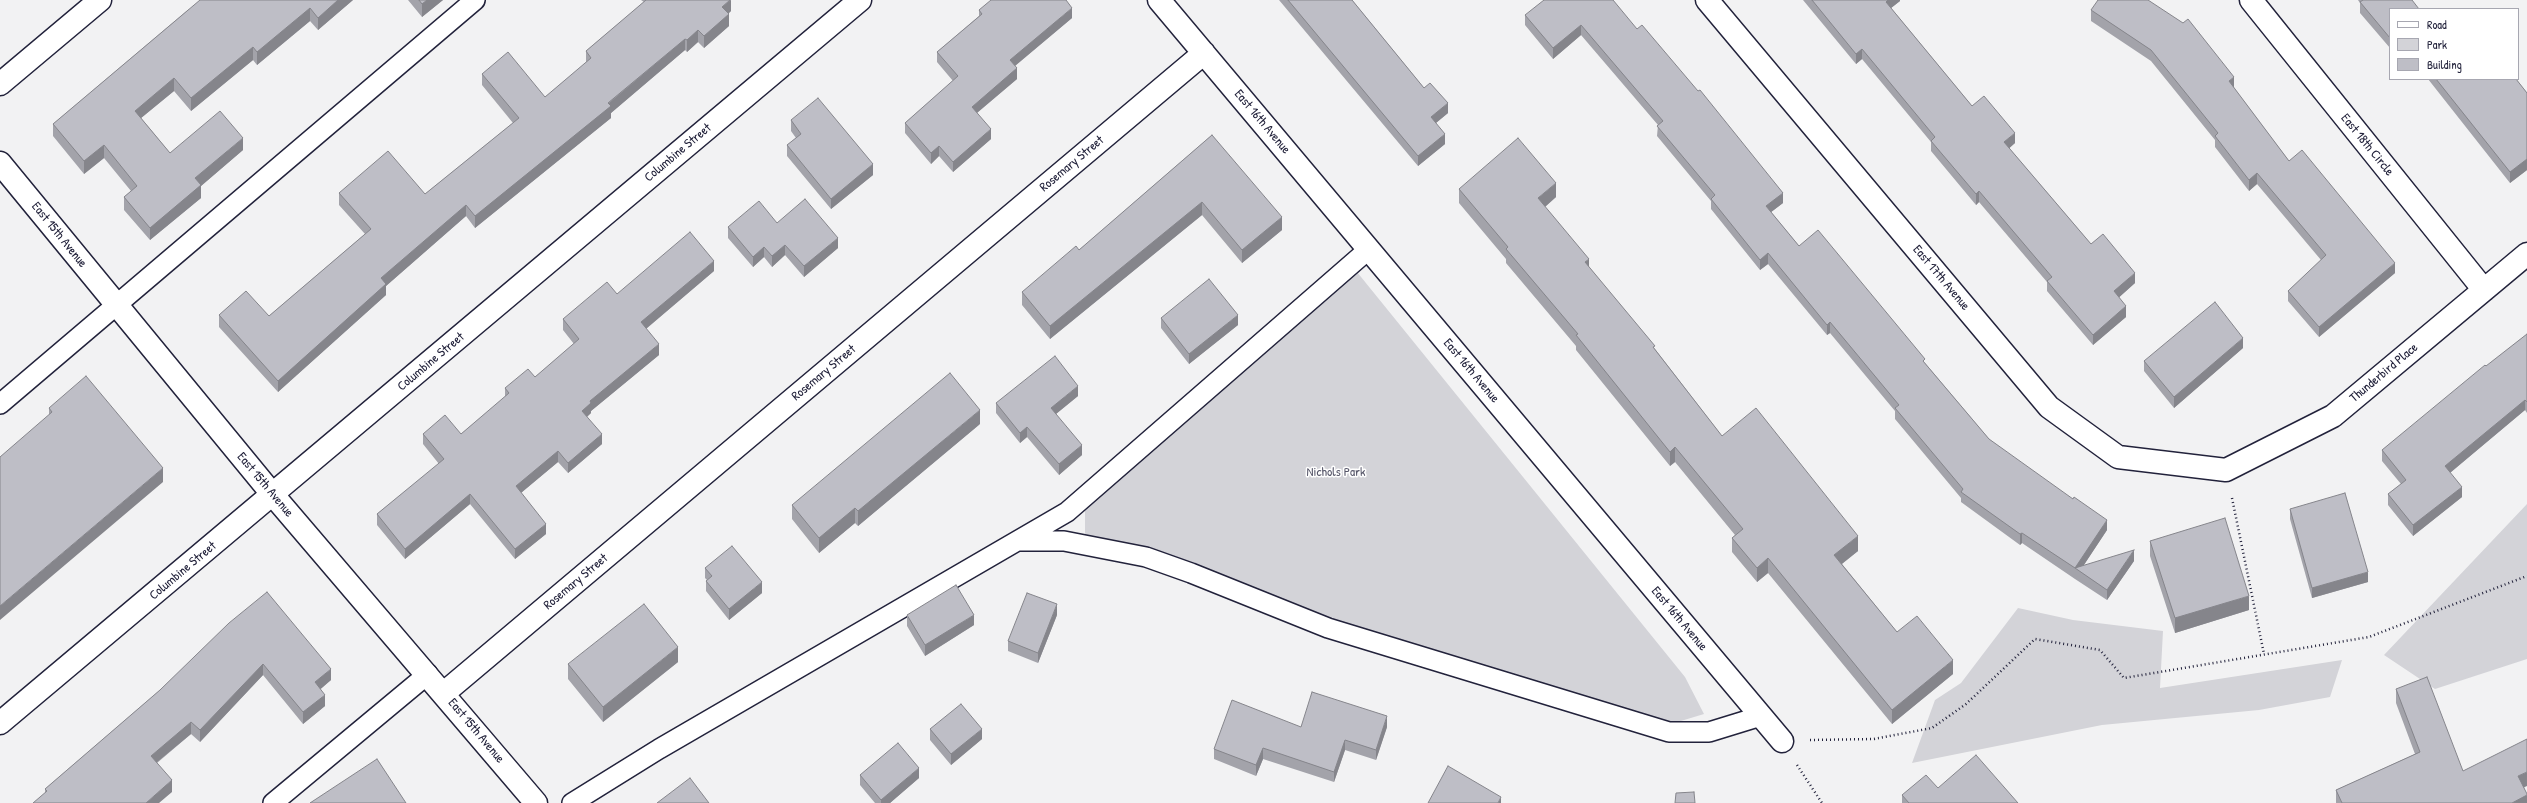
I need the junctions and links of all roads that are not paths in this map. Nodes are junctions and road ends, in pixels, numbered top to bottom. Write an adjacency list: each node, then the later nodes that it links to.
1 (100, 0): 8 (street)
2 (475, 0): 13 (lane)
3 (860, 0): 16 (street, Columbine Street)
4 (1159, 0): 7 (street, East 16th Avenue)
5 (1707, 0): 15 (street, East 17th Avenue)
6 (2251, 0): 12 (street, East 18th Circle)
7 (1204, 53): 10 (street, East 16th Avenue); 19 (street, Rosemary Street)
8 (0, 84)
9 (0, 163): 13 (street, East 15th Avenue)
10 (1369, 249): 17 (lane); 20 (street, East 16th Avenue)
11 (2527, 254): 12 (street, Thunderbird Place)
12 (2484, 290): 15 (street, Thunderbird Place)
13 (116, 305): 14 (lane); 16 (street, East 15th Avenue)
14 (0, 404)
15 (2226, 470)
16 (273, 496): 18 (street, East 15th Avenue); 21 (street, Columbine Street)
17 (1019, 541): 20 (lane); 25 (lane)
18 (428, 674): 19 (street, East 15th Avenue); 23 (lane)
19 (444, 693): 24 (street, East 15th Avenue)
20 (1761, 716): 22 (street, East 16th Avenue)
21 (0, 723)
22 (1782, 741)
23 (273, 803)
24 (536, 803)
25 (572, 803)

